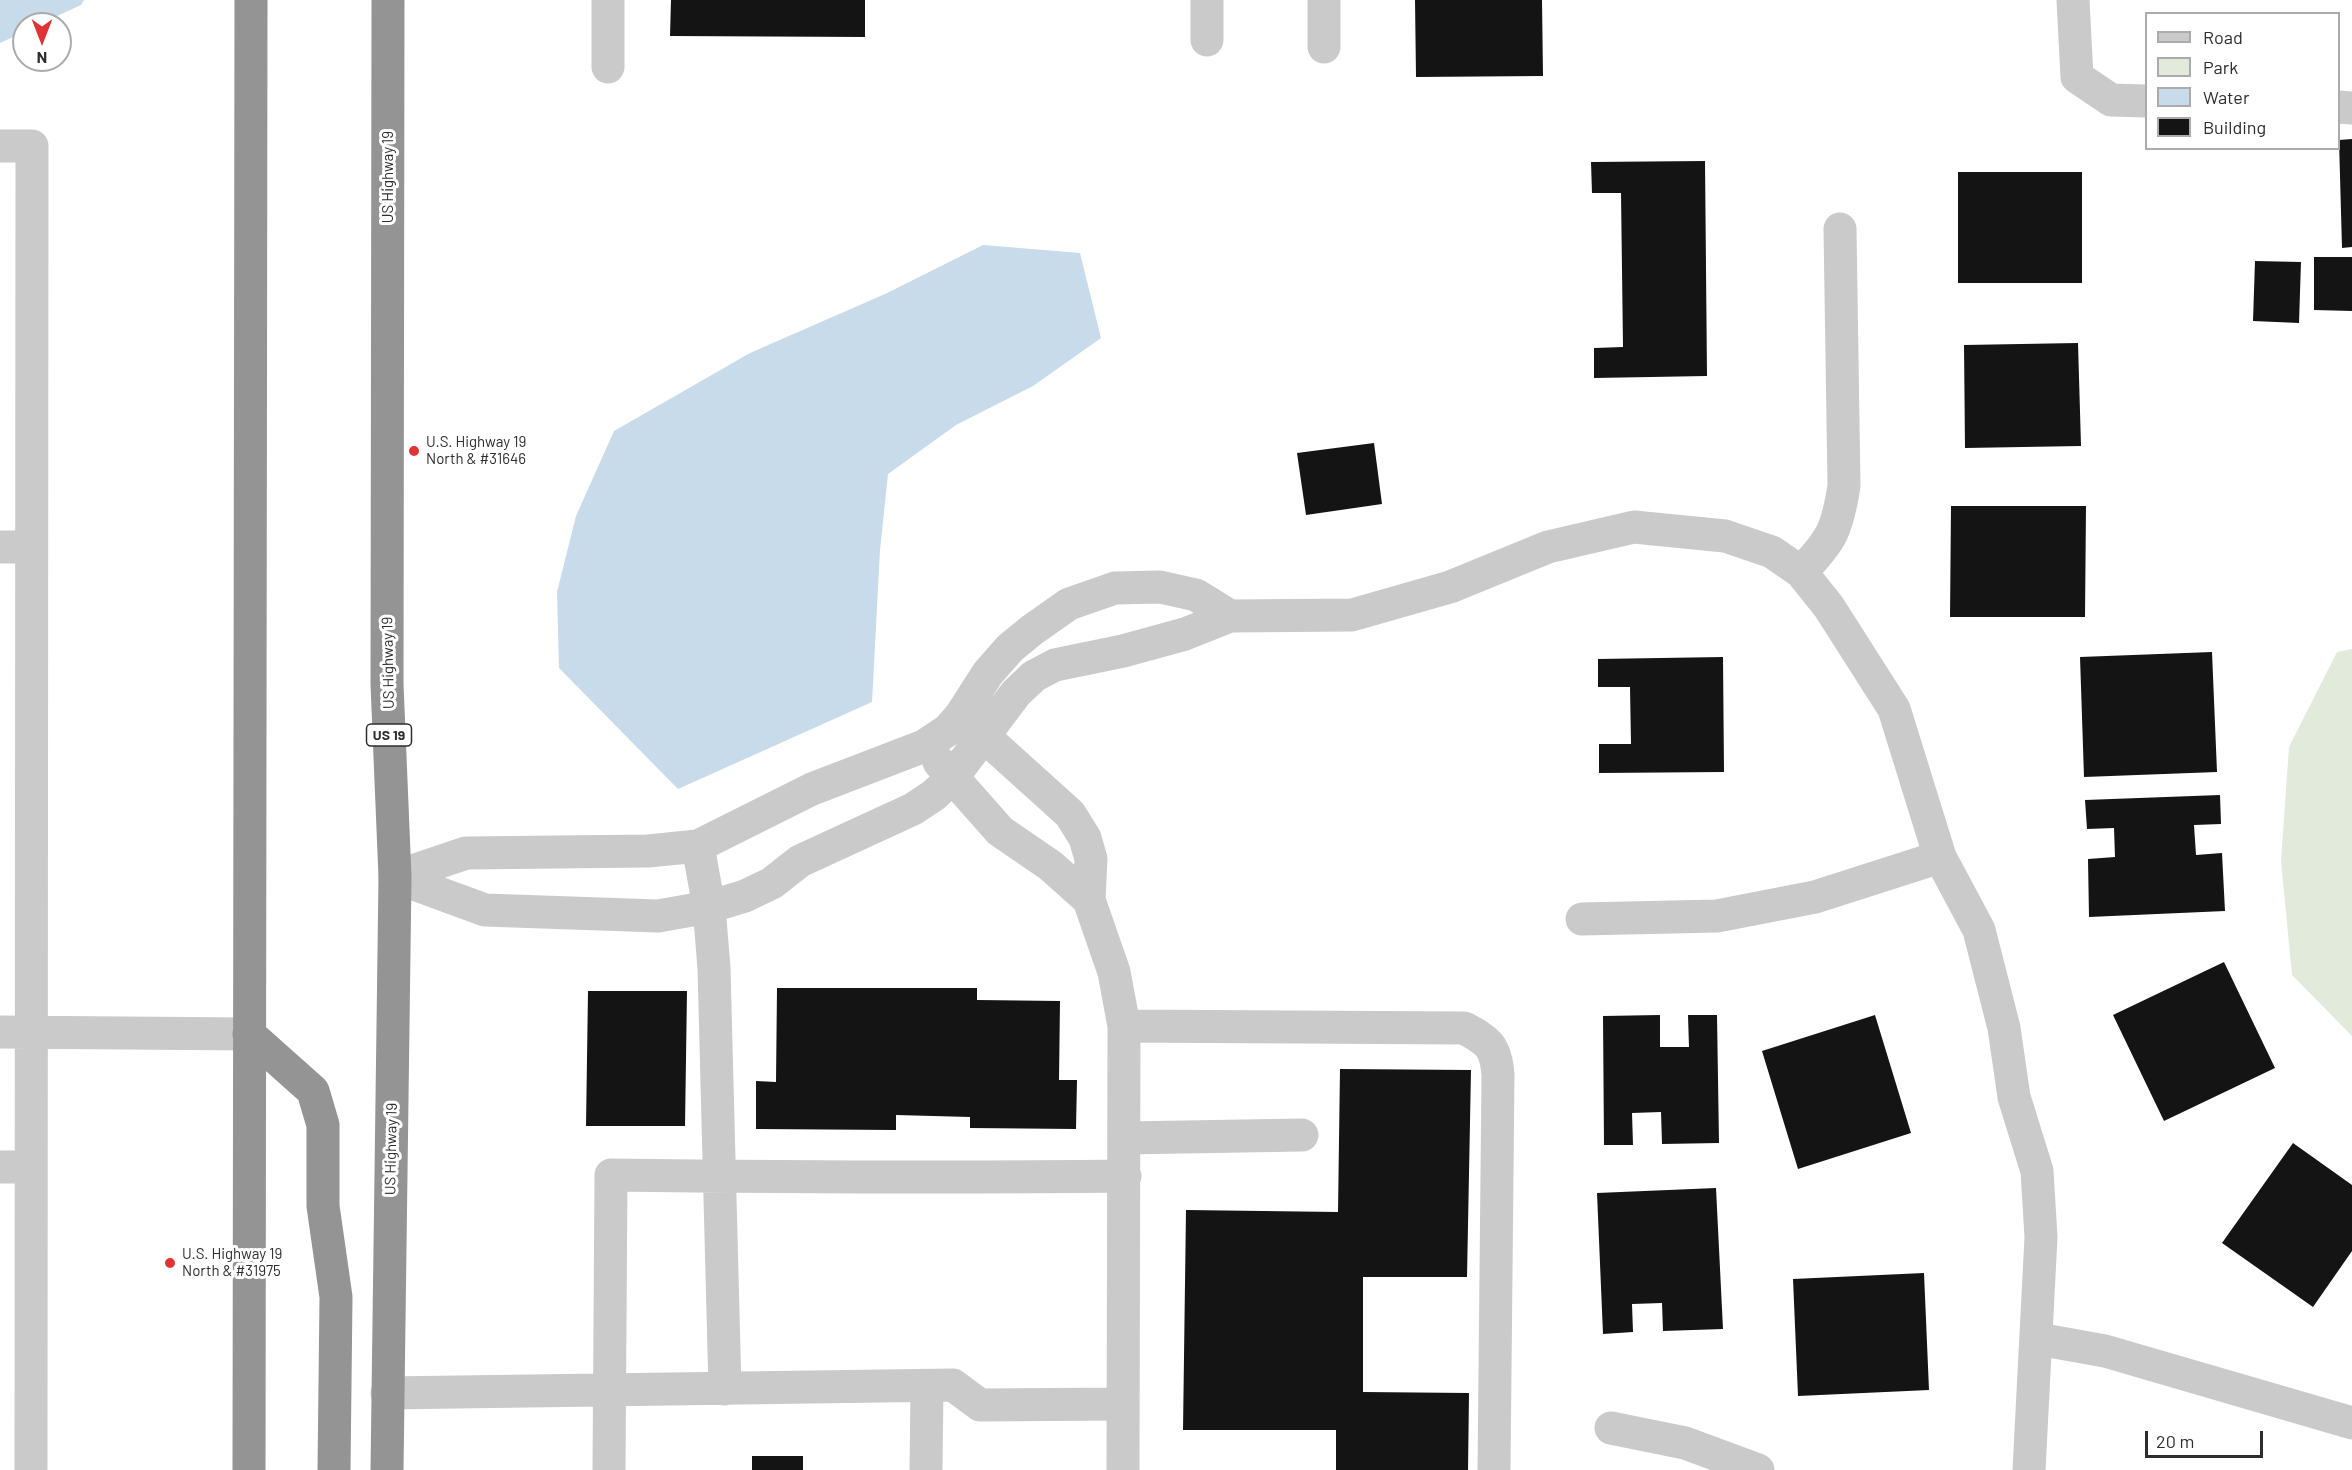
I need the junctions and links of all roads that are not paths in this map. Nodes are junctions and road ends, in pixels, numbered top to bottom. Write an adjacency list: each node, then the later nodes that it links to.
1 (251, 0): 27 (highway)
2 (388, 0): 21 (highway, US Highway 19 / US 19)
3 (608, 0): 9 (lane)
4 (1207, 0): 7 (lane)
5 (1324, 0): 8 (lane)
6 (2073, 0): 10 (lane)
7 (1207, 40)
8 (1324, 47)
9 (608, 67)
10 (2145, 101)
11 (0, 146): 13 (lane)
12 (1840, 229): 14 (lane)
13 (16, 548): 26 (lane)
14 (1801, 572): 15 (lane); 20 (lane)
15 (1230, 616): 16 (lane); 16 (lane)
16 (973, 725): 17 (lane); 18 (lane); 22 (lane)
17 (924, 746): 18 (lane); 19 (lane)
18 (952, 777): 22 (lane); 23 (lane)
19 (698, 846): 21 (lane); 23 (lane)
20 (1940, 857): 24 (lane); 33 (lane)
21 (395, 877): 23 (lane); 37 (highway, US Highway 19 / US 19)
22 (1089, 900): 25 (lane)
23 (709, 907): 31 (lane)
24 (1582, 919)
25 (1124, 1026): 29 (lane); 48 (lane)
26 (15, 1032): 27 (lane); 30 (lane)
27 (249, 1034): 42 (highway); 43 (highway)
28 (1302, 1135): 29 (lane)
29 (1125, 1138): 32 (lane)
30 (15, 1167): 41 (lane)
31 (720, 1176): 32 (lane); 35 (lane); 36 (lane)
32 (1125, 1176): 38 (lane)
33 (2038, 1339): 39 (lane); 50 (lane)
34 (927, 1386): 35 (lane); 38 (lane); 46 (lane)
35 (725, 1389): 36 (lane)
36 (612, 1390): 37 (lane); 45 (lane)
37 (387, 1393): 44 (highway, US Highway 19 / US 19)
38 (1122, 1404): 47 (lane)
39 (2352, 1423)
40 (1611, 1428): 49 (lane)
41 (31, 1470)
42 (249, 1470)
43 (333, 1470)
44 (387, 1470)
45 (609, 1470)
46 (926, 1470)
47 (1123, 1470)
48 (1494, 1470)
49 (1758, 1470)
50 (2029, 1470)

